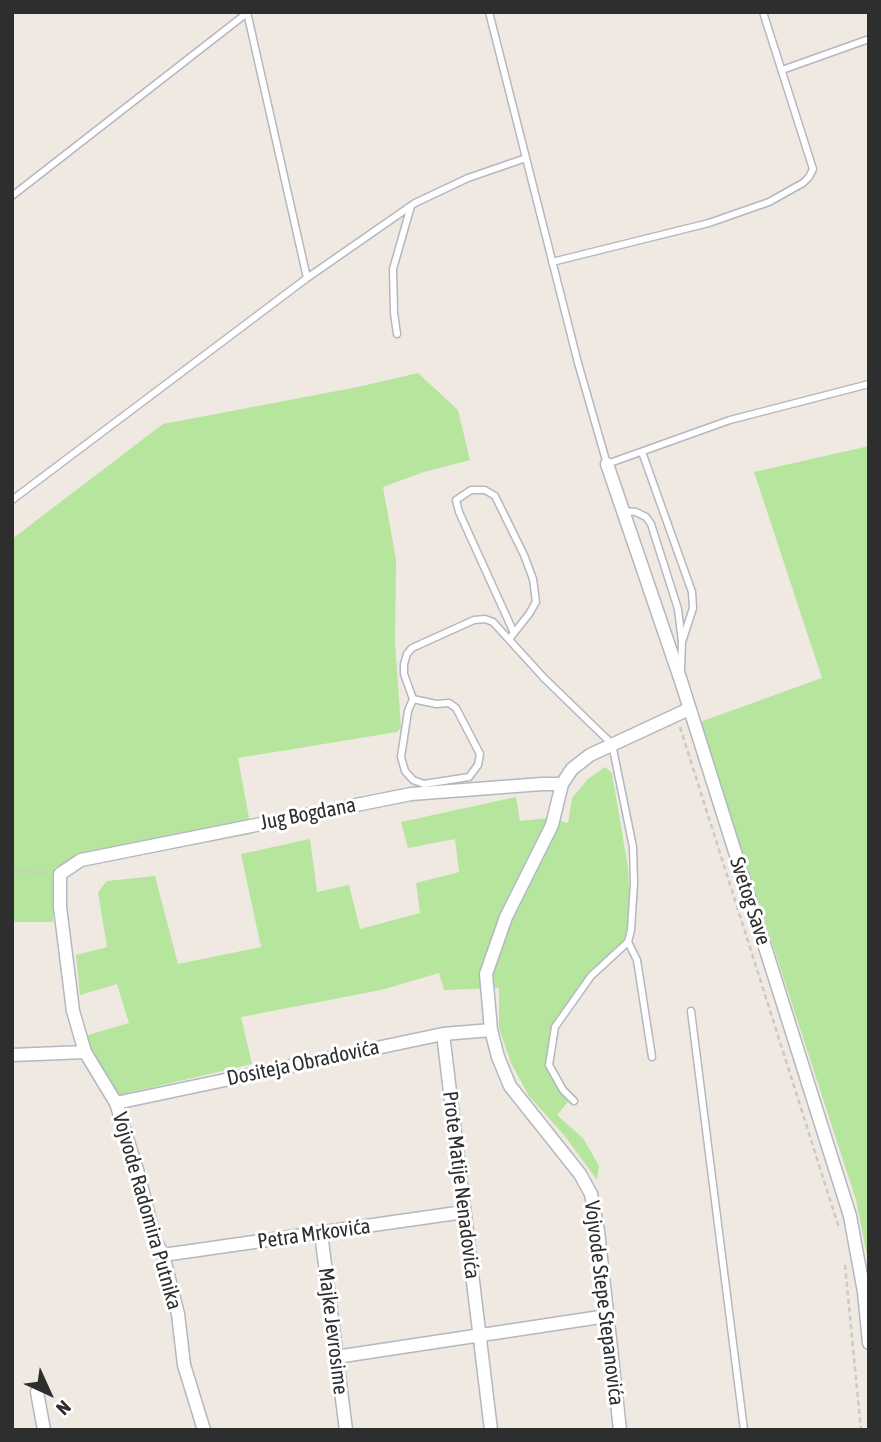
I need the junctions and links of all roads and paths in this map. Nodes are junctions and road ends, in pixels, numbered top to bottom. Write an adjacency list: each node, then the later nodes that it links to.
1 (489, 12): 6 (lane)
2 (763, 12): 5 (lane)
3 (247, 13): 7 (lane); 10 (lane)
4 (869, 39): 5 (lane)
5 (782, 70): 9 (lane)
6 (526, 158): 8 (lane); 9 (lane)
7 (12, 196)
8 (411, 206): 10 (lane); 11 (lane)
9 (552, 262): 14 (lane)
10 (307, 278): 15 (lane)
11 (397, 334)
12 (869, 384): 13 (lane)
13 (642, 452): 14 (lane); 19 (lane)
14 (607, 464): 16 (street, Svetog Save)
15 (12, 500)
16 (623, 511): 19 (lane); 20 (street, Svetog Save)
17 (514, 633): 17 (lane); 18 (lane)
18 (509, 639): 21 (lane); 23 (lane)
19 (682, 642): 20 (lane)
20 (681, 681): 22 (street, Svetog Save)
21 (413, 699): 21 (lane)
22 (684, 711): 23 (street, Vojvode Stepe Stepanovića); 38 (path); 43 (street, Svetog Save)
23 (612, 744): 24 (street, Vojvode Stepe Stepanovića); 27 (lane)
24 (562, 784): 26 (street, Jug Bogdana); 29 (street, Vojvode Stepe Stepanovića)
25 (12, 870): 26 (path)
26 (60, 874): 31 (street, Vojvode Radomira Putnika)
27 (628, 942): 33 (lane); 34 (lane)
28 (691, 1011): 51 (lane)
29 (491, 1030): 30 (street, Dositeja Obradovića); 41 (street, Vojvode Stepe Stepanovića)
30 (443, 1034): 35 (street, Dositeja Obradovića); 36 (street, Prote Matije Nenadovića)
31 (85, 1052): 32 (street); 35 (street, Vojvode Radomira Putnika)
32 (12, 1055)
33 (652, 1057)
34 (574, 1101)
35 (116, 1102): 39 (street, Vojvode Radomira Putnika)
36 (464, 1212): 37 (street, Petra Mrkovića); 42 (street, Prote Matije Nenadovića)
37 (321, 1233): 39 (street, Petra Mrkovića); 44 (street, Majke Jevrosime)
38 (841, 1234)
39 (163, 1255): 47 (street, Vojvode Radomira Putnika)
40 (845, 1261): 52 (path)
41 (607, 1316): 42 (street); 50 (street, Vojvode Stepe Stepanovića)
42 (480, 1335): 44 (street); 49 (street, Prote Matije Nenadovića)
43 (869, 1343)
44 (336, 1357): 48 (street, Majke Jevrosime)
45 (37, 1392): 46 (street)
46 (44, 1430)
47 (204, 1430)
48 (346, 1430)
49 (491, 1430)
50 (620, 1430)
51 (744, 1430)
52 (861, 1430)

